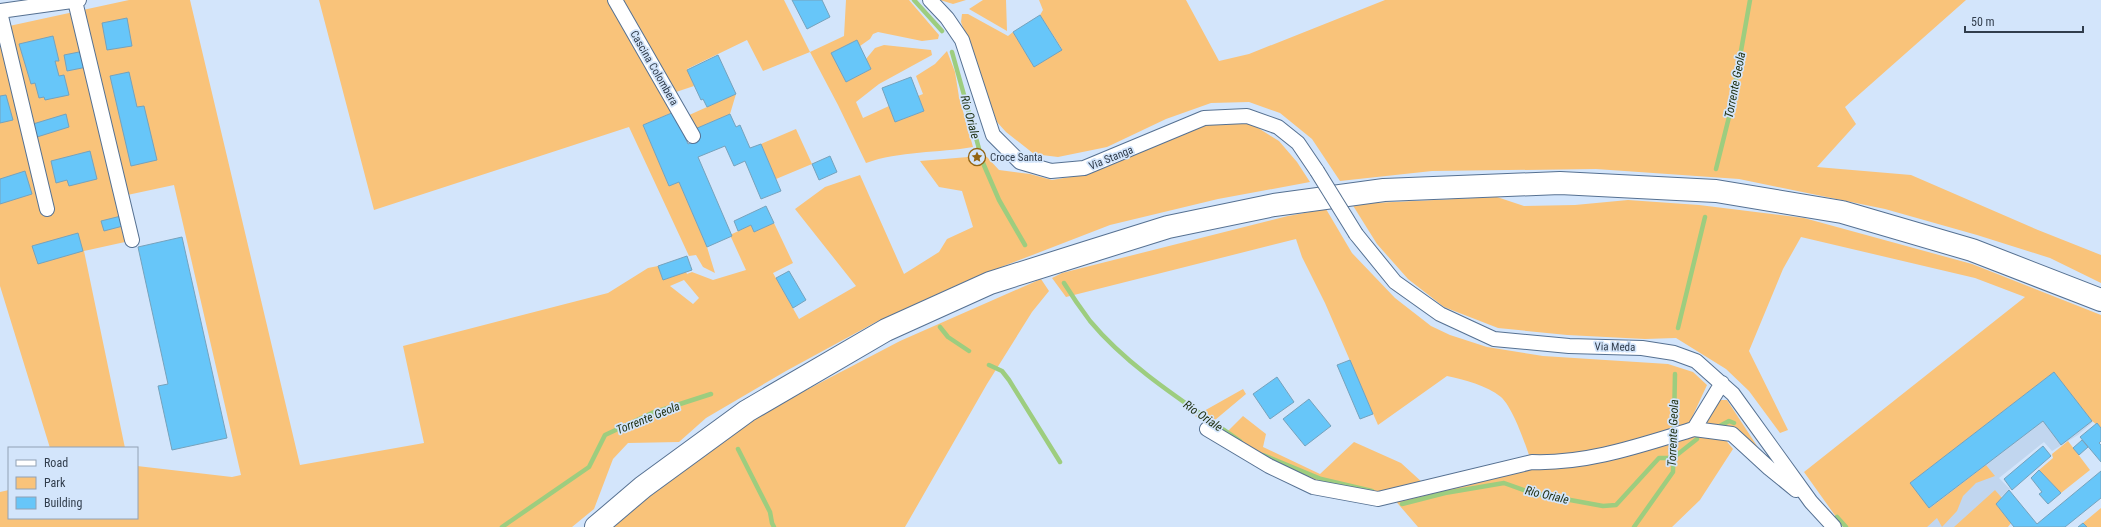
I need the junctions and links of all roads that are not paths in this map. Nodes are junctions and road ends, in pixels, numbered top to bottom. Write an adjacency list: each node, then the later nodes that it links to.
1 (77, 0): 4 (street); 8 (street)
2 (615, 0): 5 (street, Cascina Colombera)
3 (930, 0): 7 (street, Via Stanga, bridge)
4 (0, 12): 6 (street)
5 (693, 136)
6 (47, 209)
7 (1356, 234): 10 (street, Via Meda)
8 (132, 240)
9 (2101, 300): 14 (highway)
10 (1722, 383): 12 (street); 13 (street, Via Meda)
11 (1207, 429): 12 (street)
12 (1688, 431): 13 (street)
13 (1811, 502): 15 (street, Via Meda)
14 (596, 527)
15 (1834, 527)

